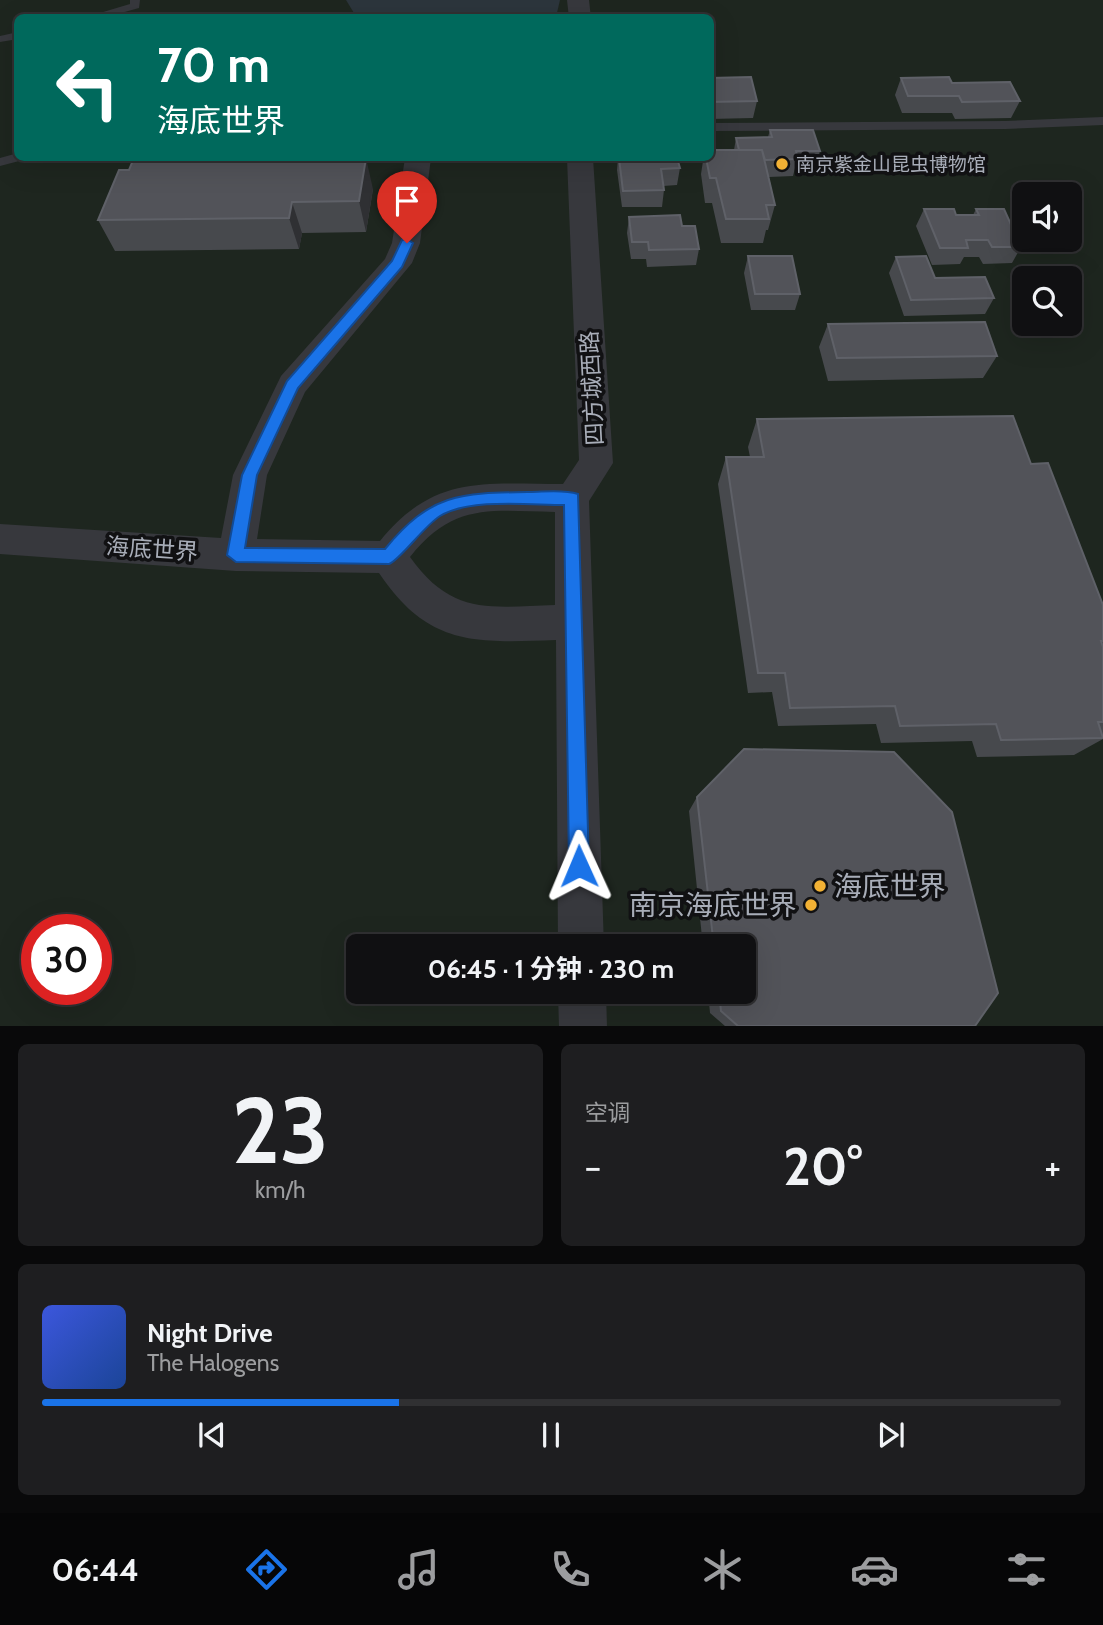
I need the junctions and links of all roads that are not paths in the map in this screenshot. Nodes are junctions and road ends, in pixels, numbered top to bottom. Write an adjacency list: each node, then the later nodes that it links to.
1 (135, 0): 2 (lane)
2 (104, 14)
3 (1103, 121): 4 (lane)
4 (714, 127)
5 (418, 161): 9 (street)
6 (580, 161): 7 (street, 四方城西路)
7 (572, 498): 10 (street); 11 (street)
8 (0, 539): 9 (street, 海底世界)
9 (236, 555): 10 (street, 海底世界)
10 (389, 557): 11 (street)
11 (574, 622): 12 (street)
12 (581, 934)
13 (582, 1004): 14 (street)
14 (583, 1026)

